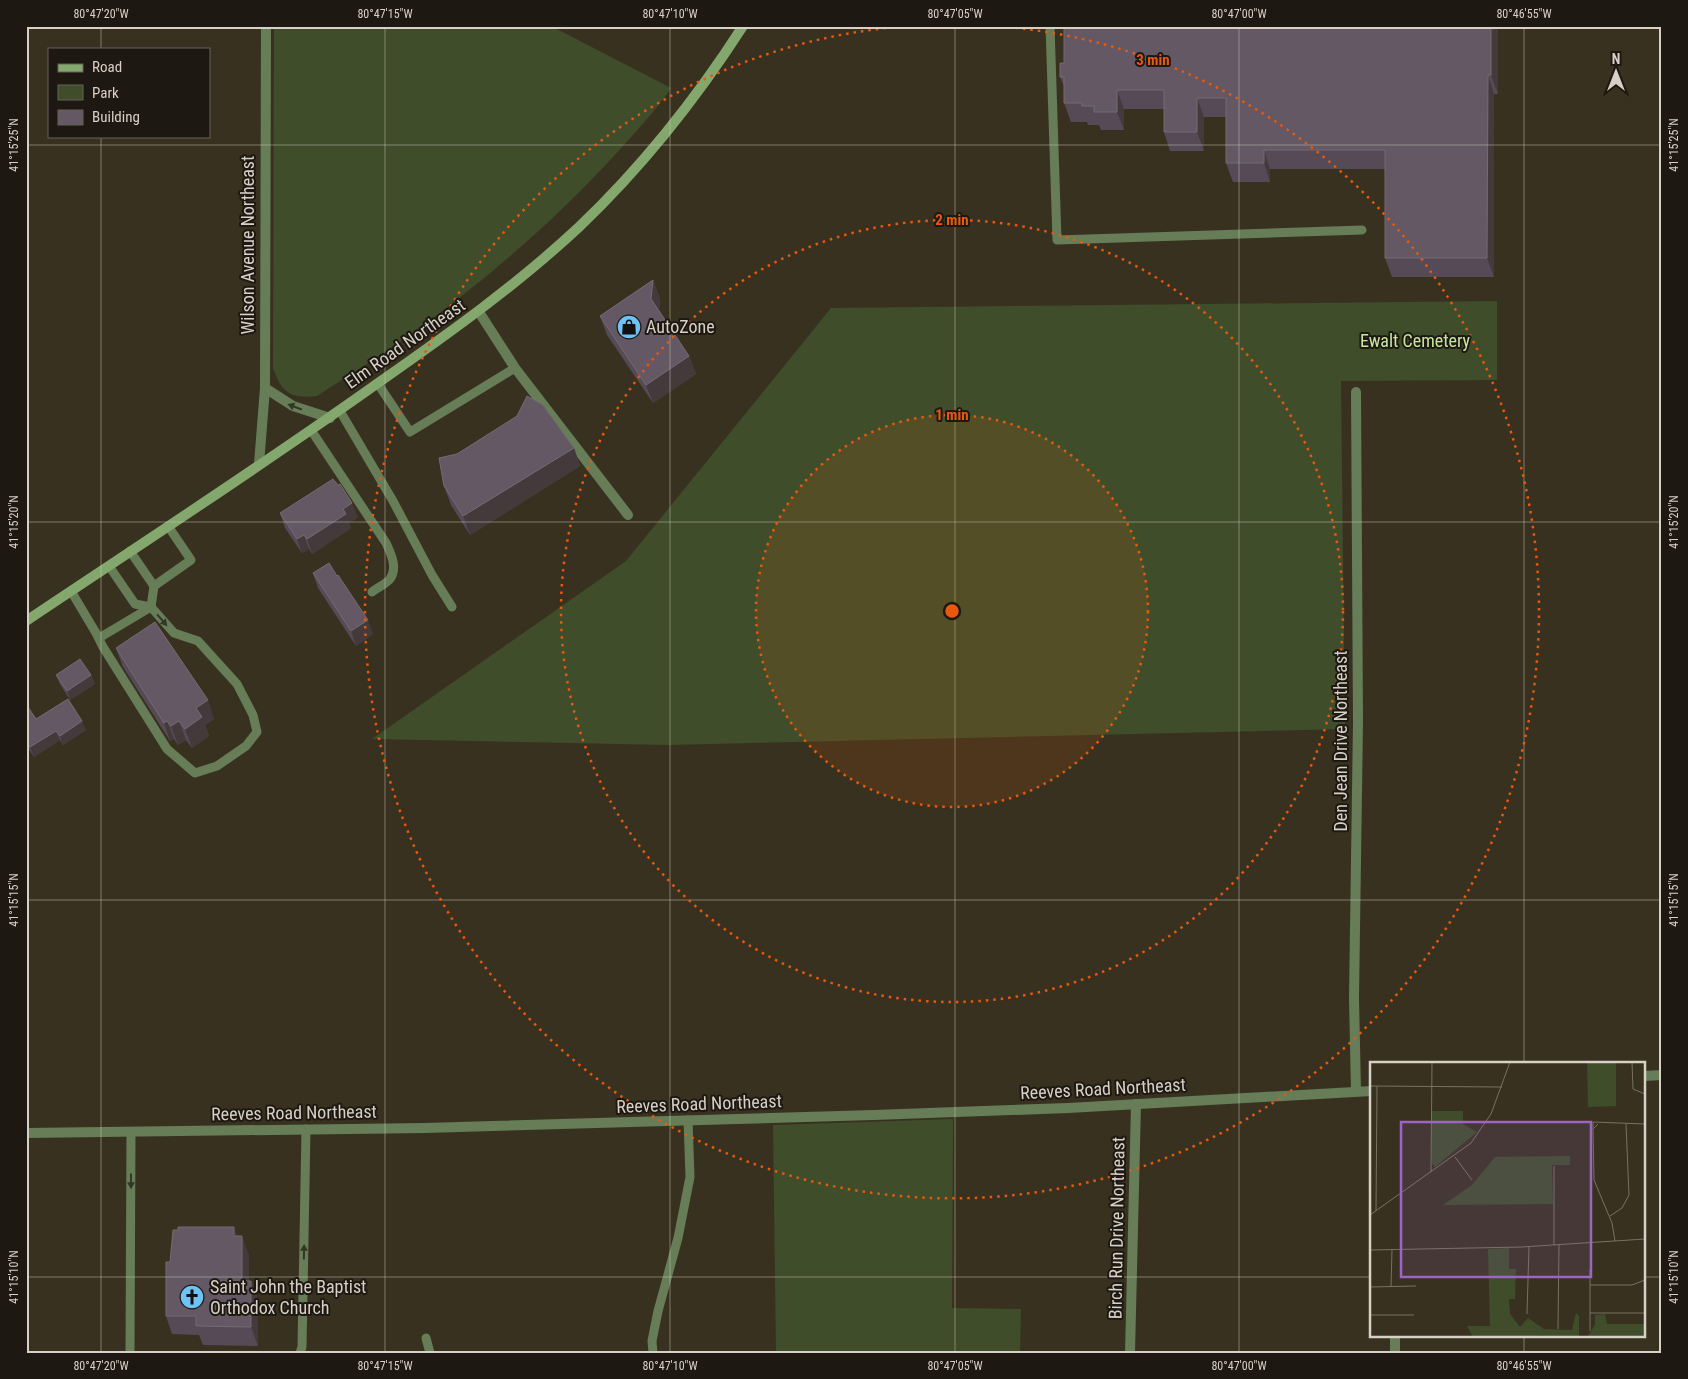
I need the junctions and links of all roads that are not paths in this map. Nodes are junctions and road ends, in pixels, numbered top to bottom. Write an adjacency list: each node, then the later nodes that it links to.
1 (266, 26): 8 (street, Wilson Avenue Northeast)
2 (743, 26): 5 (main road, Elm Road Northeast)
3 (1050, 26): 4 (lane)
4 (1362, 230)
5 (479, 312): 6 (street); 7 (main road, Elm Road Northeast)
6 (515, 368): 7 (lane); 14 (street)
7 (378, 384): 10 (main road, Elm Road Northeast)
8 (265, 388): 11 (street, one-way to 8); 13 (street, Wilson Avenue Northeast)
9 (1356, 392): 27 (street, Den Jean Drive Northeast)
10 (340, 410): 11 (main road, Elm Road Northeast); 22 (lane)
11 (330, 418): 12 (main road, Elm Road Northeast)
12 (311, 430): 13 (main road, Elm Road Northeast); 20 (lane)
13 (259, 464): 15 (main road, Elm Road Northeast)
14 (628, 515)
15 (168, 526): 16 (main road, Elm Road Northeast); 18 (lane)
16 (130, 551): 17 (main road, Elm Road Northeast); 18 (lane)
17 (109, 566): 19 (main road, Elm Road Northeast); 21 (lane)
18 (154, 586): 21 (lane)
19 (71, 591): 23 (main road, Elm Road Northeast); 24 (lane)
20 (372, 592)
21 (151, 606): 24 (lane); 24 (lane, one-way to 24)
22 (452, 607)
23 (26, 621)
24 (99, 638)
25 (1662, 1075): 26 (street)
26 (1646, 1076)
27 (1356, 1091): 28 (street, Reeves Road Northeast); 29 (street, Reeves Road Northeast)
28 (1370, 1091)
29 (1136, 1104): 30 (street, Reeves Road Northeast); 40 (street, Birch Run Drive Northeast)
30 (688, 1120): 31 (street, Reeves Road Northeast); 39 (lane)
31 (306, 1129): 32 (street, Reeves Road Northeast); 37 (lane, one-way to 31)
32 (131, 1132): 33 (street, Reeves Road Northeast); 36 (lane, one-way to 36)
33 (26, 1133)
34 (1395, 1336): 41 (street)
35 (426, 1338): 38 (lane)
36 (130, 1353)
37 (300, 1353)
38 (430, 1353)
39 (653, 1353)
40 (1130, 1353)
41 (1395, 1353)

